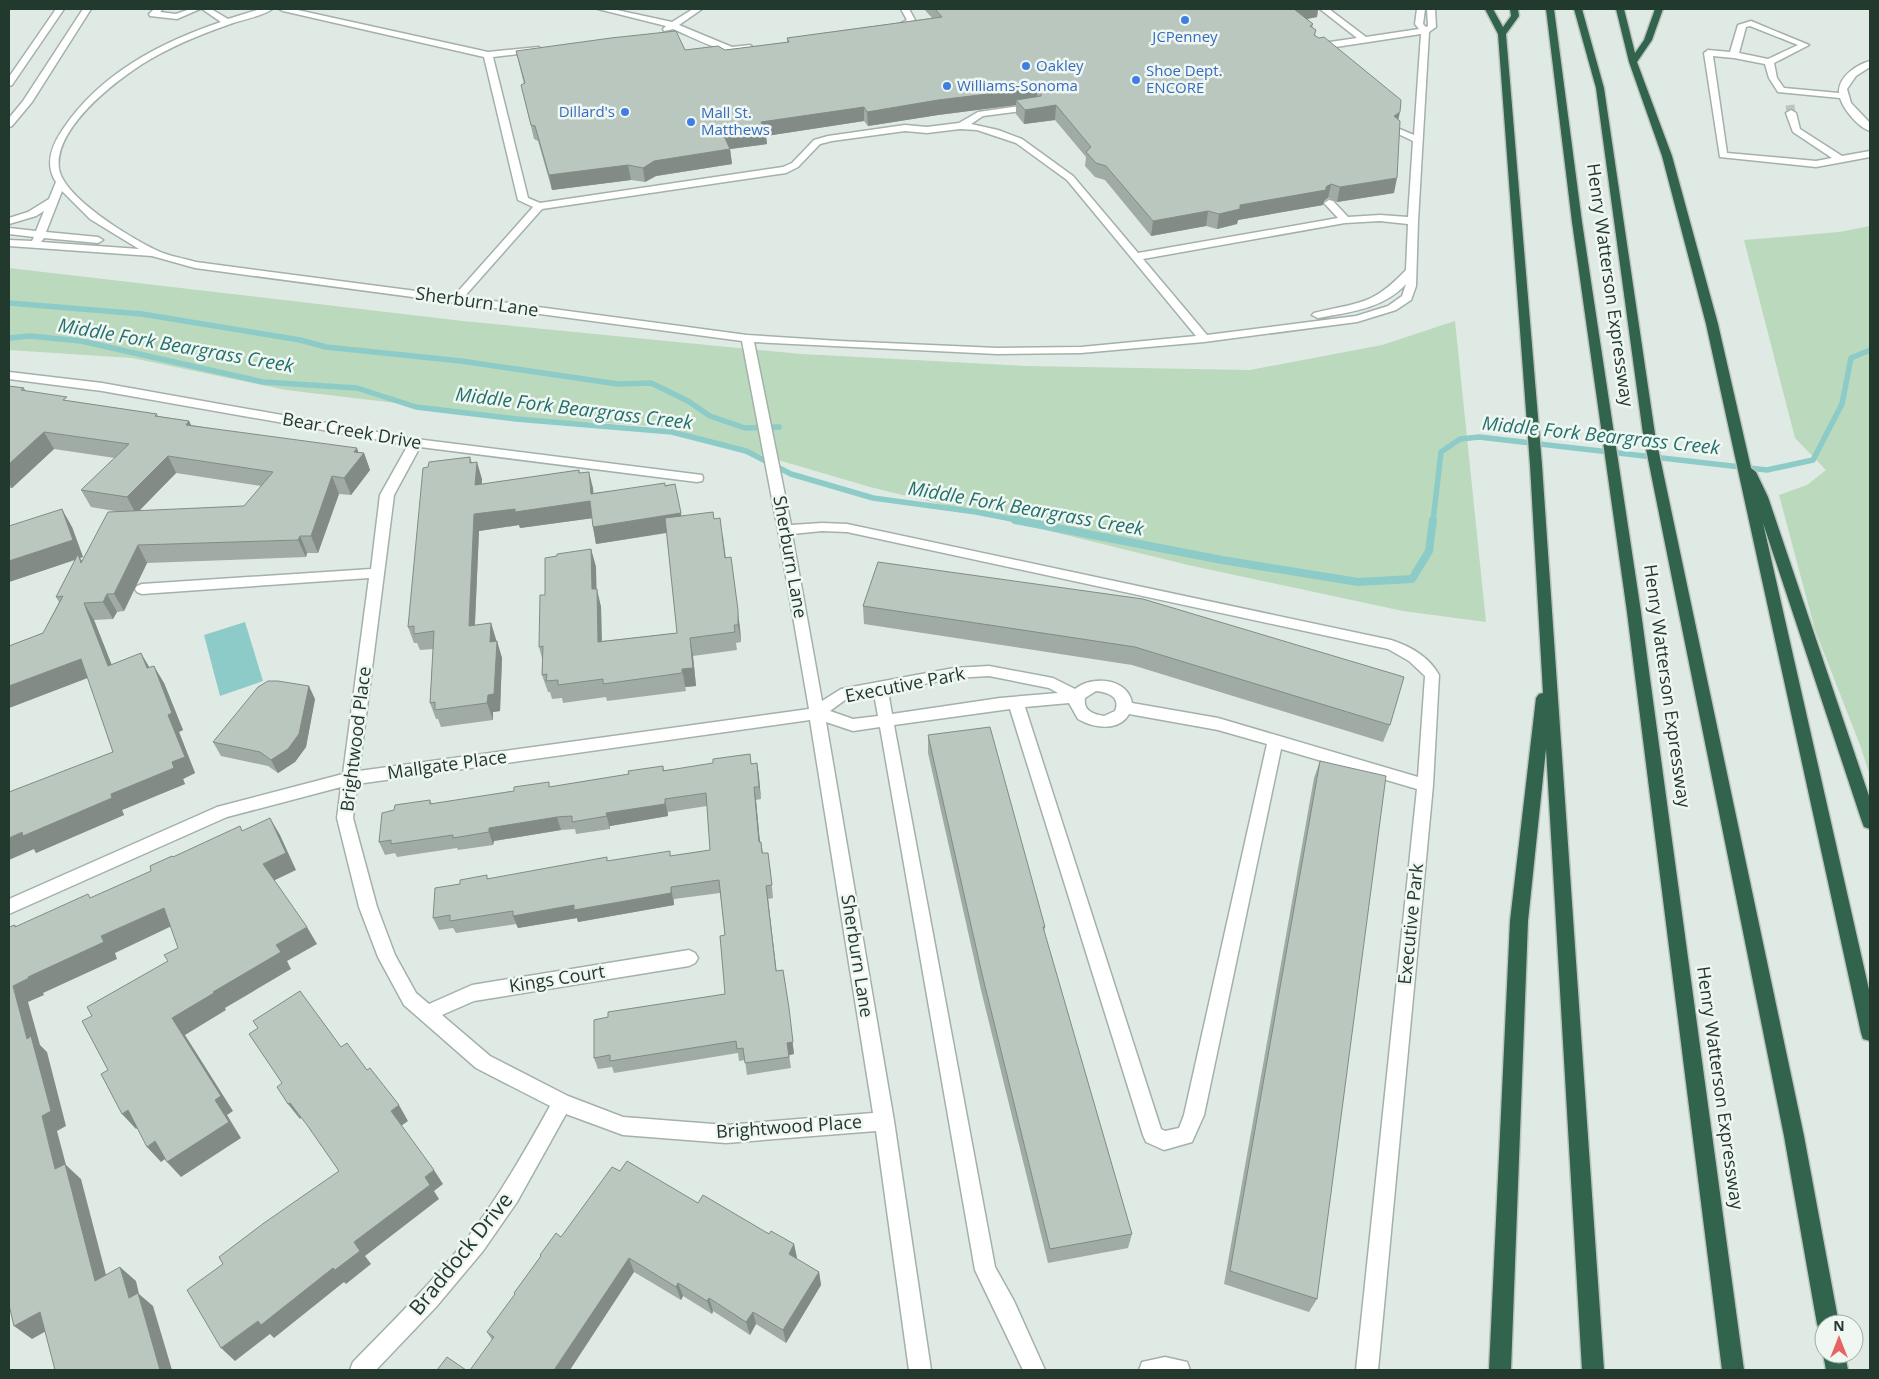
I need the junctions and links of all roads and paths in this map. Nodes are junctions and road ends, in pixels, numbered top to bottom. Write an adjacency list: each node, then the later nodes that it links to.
1 (60, 9): 35 (street)
2 (87, 9): 41 (street)
3 (159, 9): 4 (street)
4 (196, 9)
5 (206, 9): 20 (street)
6 (268, 9): 20 (street, Sherburn Lane)
7 (282, 9): 30 (street)
8 (602, 9): 21 (street)
9 (698, 9): 21 (street)
10 (905, 9): 22 (street)
11 (1324, 9): 26 (street)
12 (1421, 9): 23 (street)
13 (1431, 9): 23 (street)
14 (1489, 9): 25 (highway)
15 (1514, 9): 25 (highway)
16 (1550, 9): 97 (highway, Henry Watterson Expressway)
17 (1578, 9): 88 (highway, Henry Watterson Expressway)
18 (1620, 9): 32 (highway)
19 (1659, 9): 32 (highway)
20 (227, 22): 48 (street, Sherburn Lane)
21 (672, 25): 24 (street); 27 (street)
22 (887, 31)
23 (1425, 31): 26 (street); 45 (street)
24 (660, 33)
25 (1502, 34): 71 (highway)
26 (1364, 40): 28 (street)
27 (764, 46)
28 (1316, 47)
29 (549, 48): 30 (street)
30 (488, 55): 51 (street)
31 (1734, 55): 33 (street); 33 (street); 47 (street)
32 (1634, 62): 67 (highway)
33 (1770, 62): 36 (street)
34 (1870, 64): 37 (street)
35 (9, 83)
36 (1781, 90): 37 (street); 38 (street)
37 (1842, 96): 43 (street)
38 (1788, 98)
39 (1036, 107): 42 (street)
40 (1792, 113): 47 (street)
41 (9, 124)
42 (960, 126): 51 (street); 60 (street)
43 (1870, 128)
44 (1397, 131): 45 (street)
45 (1418, 140): 54 (street)
46 (1870, 154): 47 (street)
47 (1840, 158)
48 (61, 181): 49 (street); 59 (street, Sherburn Lane)
49 (53, 201): 53 (street); 56 (street)
50 (1329, 204): 52 (street)
51 (538, 206): 61 (street)
52 (1345, 220): 54 (street); 60 (street)
53 (9, 221)
54 (1413, 221): 63 (street)
55 (9, 231): 56 (street, Sherburn Lane)
56 (41, 233): 58 (street); 59 (street, Sherburn Lane)
57 (9, 244): 58 (street, Sherburn Lane)
58 (36, 245): 59 (street, Sherburn Lane)
59 (148, 250): 61 (street, Sherburn Lane)
60 (1136, 257): 63 (street)
61 (456, 300): 62 (street, Sherburn Lane)
62 (747, 338): 63 (street); 68 (street, Sherburn Lane)
63 (1204, 339)
64 (9, 375): 65 (street, Bear Creek Drive)
65 (416, 443): 66 (street, Bear Creek Drive); 69 (street, Brightwood Place)
66 (698, 478)
67 (1755, 496): 81 (highway); 85 (highway)
68 (785, 530): 76 (street, Sherburn Lane); 80 (street, Executive Park)
69 (377, 573): 70 (street); 79 (street, Brightwood Place)
70 (142, 589)
71 (1548, 657): 95 (highway); 96 (highway)
72 (880, 687): 73 (street, Executive Park); 76 (street, Executive Park); 77 (street)
73 (1077, 698): 74 (street, Executive Park); 75 (street, Executive Park); 75 (street, Executive Park)
74 (1016, 703): 77 (street, Executive Park); 78 (street)
75 (1126, 708): 78 (street)
76 (817, 713): 77 (street, Executive Park); 79 (street, Mallgate Place); 87 (street, Sherburn Lane)
77 (886, 720): 91 (street)
78 (1275, 741): 80 (street)
79 (350, 779): 82 (street, Mallgate Place); 84 (street, Brightwood Place)
80 (1425, 785): 94 (street, Executive Park)
81 (1870, 822)
82 (9, 907)
83 (689, 958): 84 (street, Kings Court)
84 (428, 1013): 86 (street, Brightwood Place)
85 (1870, 1033)
86 (562, 1103): 87 (street, Brightwood Place); 89 (street, Braddock Drive)
87 (884, 1121): 90 (street, Sherburn Lane)
88 (1826, 1314)
89 (361, 1370)
90 (920, 1370)
91 (1034, 1370)
92 (1150, 1370): 93 (street)
93 (1179, 1370)
94 (1367, 1370)
95 (1500, 1370)
96 (1593, 1370)
97 (1733, 1370)

